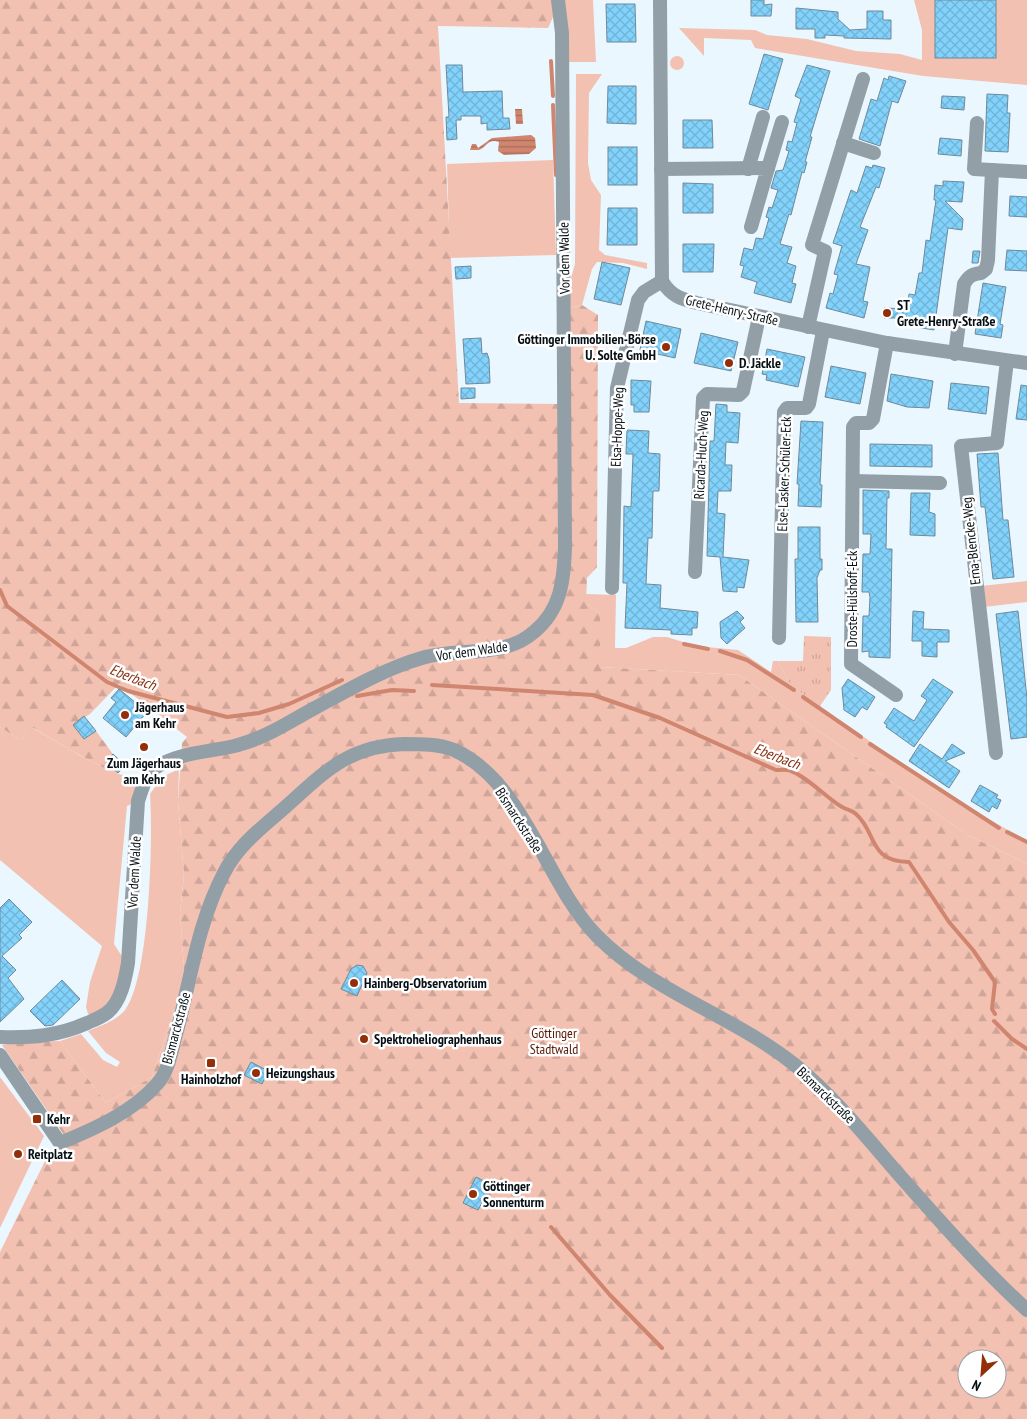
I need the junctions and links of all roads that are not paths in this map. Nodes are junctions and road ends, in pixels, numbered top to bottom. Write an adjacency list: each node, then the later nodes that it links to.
1 (558, 0): 30 (street, Vor dem Walde)
2 (660, 0): 11 (street)
3 (863, 79): 7 (street)
4 (763, 117): 10 (street)
5 (782, 122): 9 (street)
6 (977, 123): 12 (street)
7 (843, 143): 8 (street); 17 (street)
8 (874, 153)
9 (768, 168): 10 (street); 14 (street)
10 (748, 169): 11 (street)
11 (661, 170): 15 (street)
12 (992, 170): 13 (street); 20 (street)
13 (1027, 172)
14 (751, 228)
15 (662, 281): 16 (street, Grete-Henry-Straße); 26 (street, Elsa-Hoppe-Weg)
16 (759, 316): 17 (street, Grete-Henry-Straße); 25 (street, Ricarda-Huch-Weg)
17 (808, 328): 18 (street, Grete-Henry-Straße)
18 (823, 331): 19 (street, Grete-Henry-Straße); 27 (street, Else-Lasker-Schüler-Eck)
19 (887, 343): 20 (street, Grete-Henry-Straße); 23 (street, Droste-Hülshoff-Eck)
20 (955, 354): 21 (street, Grete-Henry-Straße)
21 (1007, 361): 22 (street, Grete-Henry-Straße); 29 (street, Erna-Blencke-Weg)
22 (1027, 363)
23 (853, 481): 24 (street); 28 (street, Droste-Hülshoff-Eck)
24 (940, 483)
25 (696, 572)
26 (612, 588)
27 (779, 638)
28 (896, 695)
29 (996, 753)
30 (0, 1037)
31 (0, 1055): 32 (street, Bismarckstraße)
32 (1027, 1310)

